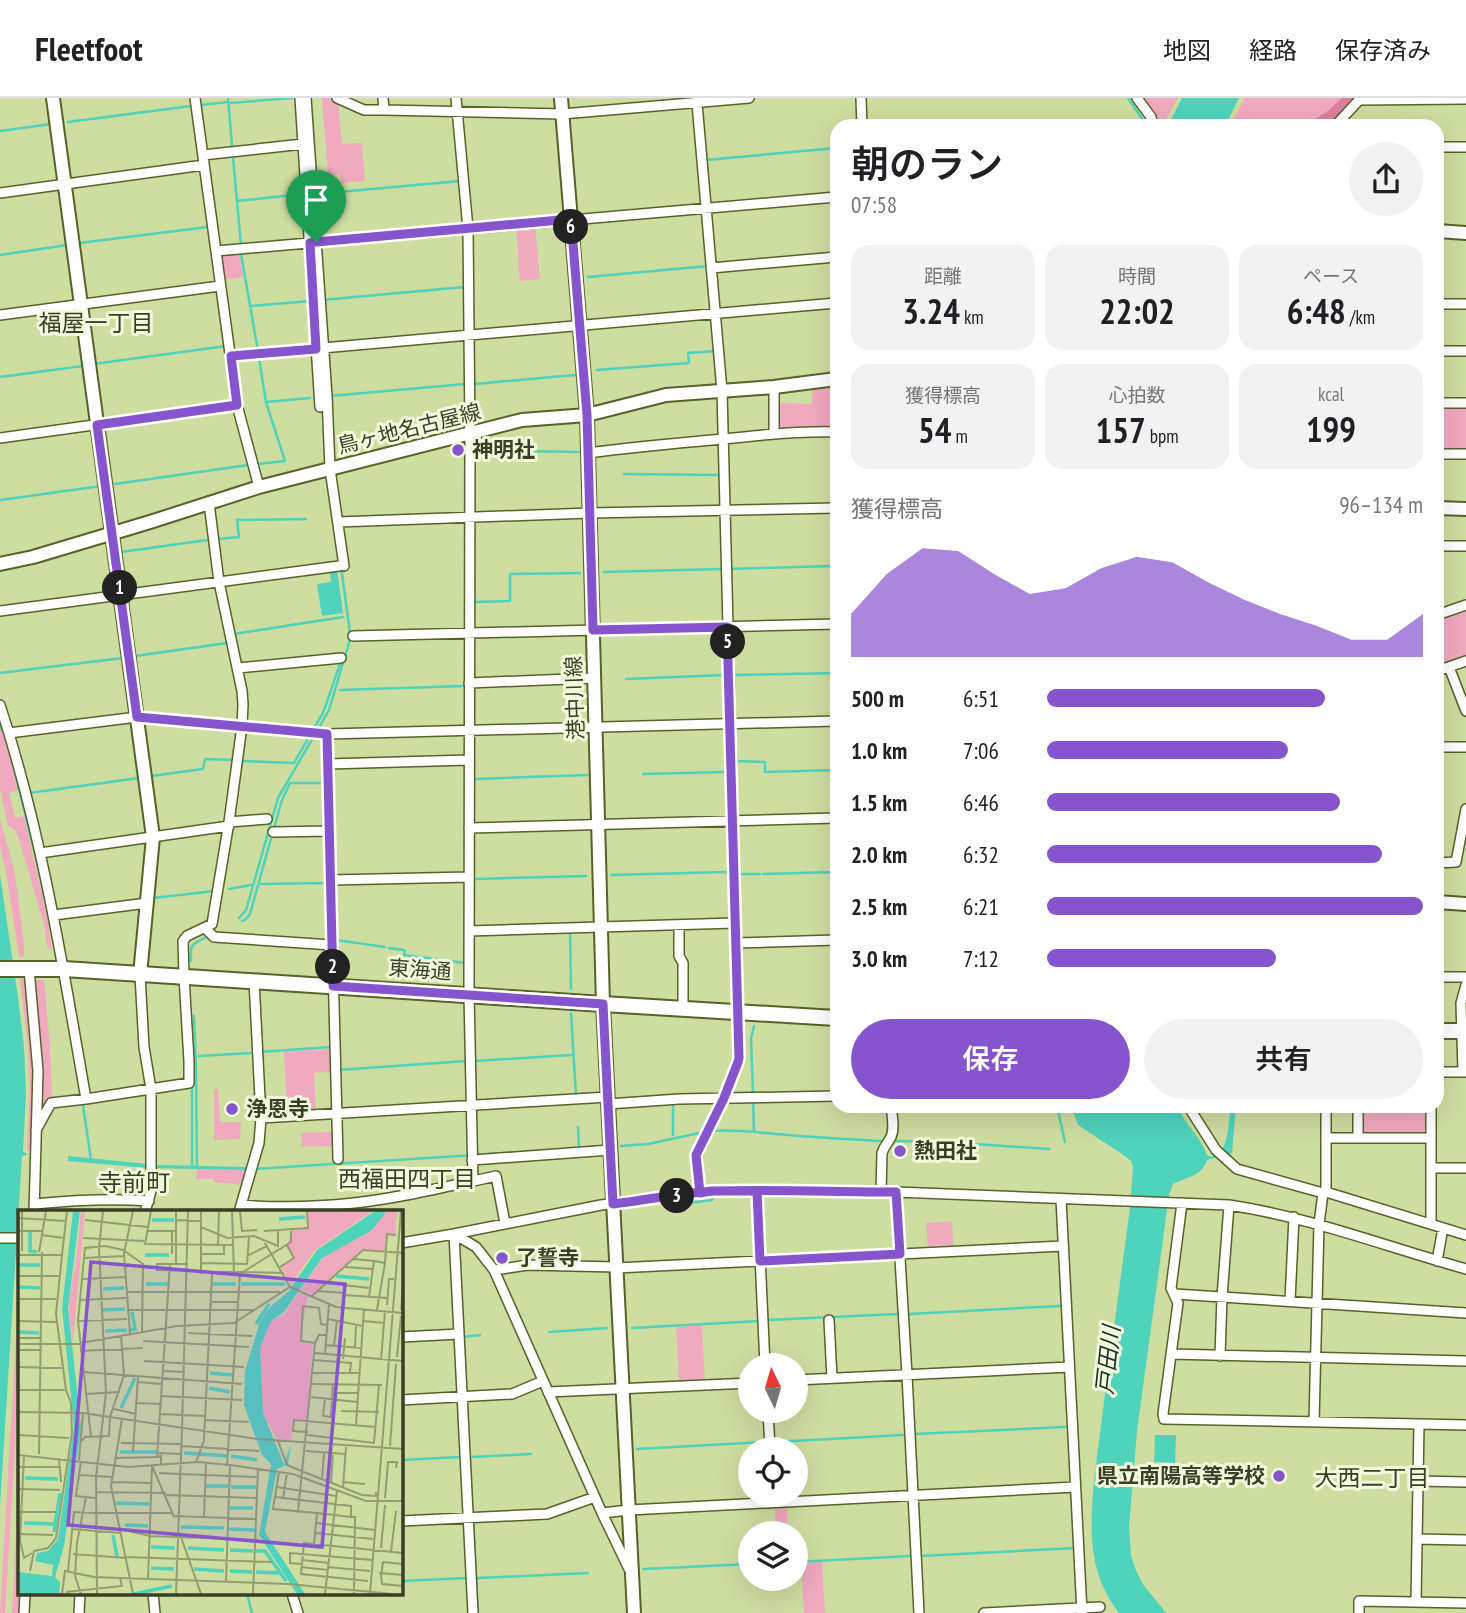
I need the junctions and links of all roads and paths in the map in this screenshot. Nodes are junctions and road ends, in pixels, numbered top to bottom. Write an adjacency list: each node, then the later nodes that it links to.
1 (52, 98): 27 (main road)
2 (195, 98): 26 (street)
3 (300, 98): 23 (street)
4 (306, 98): 35 (street)
5 (337, 98): 17 (street)
6 (349, 98): 17 (street)
7 (456, 98): 18 (street)
8 (561, 98): 19 (main road, 港中川線)
9 (749, 98): 15 (street)
10 (861, 98): 20 (street)
11 (1137, 98): 21 (street)
12 (1360, 99): 13 (street); 22 (street)
13 (1466, 99)
14 (635, 103): 15 (street); 19 (street)
15 (697, 103): 30 (street)
16 (383, 104): 17 (street); 18 (street)
17 (363, 107)
18 (457, 111): 19 (street); 32 (street)
19 (562, 114): 31 (main road, 港中川線)
20 (862, 119)
21 (1151, 119)
22 (1341, 119)
23 (303, 144): 26 (street); 35 (street)
24 (1444, 147): 25 (street)
25 (1466, 147)
26 (204, 160): 27 (street); 36 (street)
27 (64, 184): 28 (street); 40 (main road)
28 (0, 193)
29 (830, 198): 30 (street)
30 (706, 208): 31 (street); 38 (street)
31 (571, 219): 32 (street); 46 (main road, 港中川線)
32 (468, 229): 35 (street); 47 (street)
33 (1444, 231): 34 (main road)
34 (1466, 233)
35 (313, 243): 36 (street); 48 (street)
36 (216, 251): 39 (street)
37 (830, 258): 38 (street)
38 (711, 268): 44 (street)
39 (220, 286): 40 (street); 51 (street)
40 (80, 304): 45 (street); 59 (main road)
41 (830, 304): 44 (street)
42 (1444, 304): 43 (street)
43 (1466, 304)
44 (715, 314): 46 (street); 54 (street)
45 (0, 315)
46 (580, 325): 47 (street); 58 (main road, 港中川線)
47 (468, 336): 48 (street); 61 (street)
48 (320, 349): 51 (street); 68 (street)
49 (1444, 351): 50 (street)
50 (1466, 351)
51 (231, 356): 57 (street)
52 (830, 380): 53 (main road, 鳥ヶ地名古屋線)
53 (774, 387): 54 (main road, 鳥ヶ地名古屋線); 62 (street)
54 (722, 391): 58 (main road, 鳥ヶ地名古屋線); 64 (street)
55 (1444, 403): 56 (street)
56 (1466, 403)
57 (237, 405): 59 (street); 69 (street)
58 (587, 415): 61 (main road, 鳥ヶ地名古屋線); 65 (main road, 港中川線)
59 (97, 425): 63 (street); 78 (main road)
60 (830, 432): 62 (street)
61 (470, 433): 68 (main road, 鳥ヶ地名古屋線); 76 (street)
62 (774, 433): 64 (street)
63 (0, 438)
64 (723, 439): 65 (street); 74 (street)
65 (589, 453): 75 (main road, 港中川線)
66 (1444, 454): 67 (street)
67 (1466, 454)
68 (327, 469): 69 (main road, 鳥ヶ地名古屋線); 77 (street)
69 (259, 488): 70 (main road, 鳥ヶ地名古屋線)
70 (209, 503): 78 (main road, 鳥ヶ地名古屋線); 82 (street)
71 (830, 508): 74 (street)
72 (1444, 508): 73 (main road)
73 (1466, 509)
74 (725, 511): 75 (street); 88 (street)
75 (590, 513): 76 (street); 89 (main road, 港中川線)
76 (469, 517): 77 (street); 90 (street)
77 (338, 522): 82 (street)
78 (111, 533): 81 (main road, 鳥ヶ地名古屋線); 83 (main road)
79 (1444, 545): 80 (street)
80 (1466, 546)
81 (0, 564)
82 (219, 582): 83 (street); 95 (street)
83 (121, 596): 85 (street); 101 (main road)
84 (1466, 605): 86 (street)
85 (0, 611)
86 (1444, 613)
87 (830, 624): 88 (street)
88 (727, 627): 89 (street); 103 (street)
89 (593, 630): 90 (street); 97 (main road, 港中川線)
90 (469, 634): 91 (street); 98 (street)
91 (353, 636)
92 (341, 658): 95 (street)
93 (1466, 660): 94 (street)
94 (1449, 667): 96 (street); 100 (street)
95 (238, 668): 104 (street)
96 (1444, 669)
97 (594, 678): 98 (street); 105 (main road, 港中川線)
98 (469, 682): 106 (street)
99 (0, 705): 107 (street)
100 (1466, 711)
101 (137, 717): 104 (street); 107 (street); 123 (main road)
102 (830, 721): 103 (street)
103 (730, 724): 105 (street); 117 (street)
104 (242, 726): 108 (street); 118 (street)
105 (595, 727): 106 (street); 119 (main road, 港中川線)
106 (468, 731): 108 (street); 111 (street)
107 (9, 733): 124 (street)
108 (327, 734): 112 (street)
109 (1444, 747): 110 (street)
110 (1466, 747)
111 (469, 760): 112 (street); 120 (street)
112 (327, 764): 121 (street)
113 (1466, 809): 114 (street)
114 (1466, 817): 125 (street)
115 (830, 818): 117 (street)
116 (267, 819): 118 (street)
117 (733, 821): 119 (street); 132 (street)
118 (229, 824): 123 (street); 135 (street)
119 (598, 824): 120 (street); 134 (main road, 港中川線)
120 (470, 828): 126 (street)
121 (329, 831): 122 (street); 127 (street)
122 (273, 832)
123 (153, 837): 124 (street); 129 (main road)
124 (40, 853): 131 (street)
125 (1444, 863)
126 (469, 877): 127 (street); 136 (street)
127 (330, 880): 139 (street)
128 (1444, 902): 130 (main road)
129 (147, 903): 131 (street); 143 (main road)
130 (1466, 904)
131 (54, 915): 142 (street)
132 (735, 923): 133 (street); 138 (street)
133 (679, 925): 134 (street); 152 (street)
134 (601, 927): 136 (street); 151 (main road, 港中川線)
135 (205, 928): 139 (street); 144 (street)
136 (469, 931): 150 (street)
137 (830, 940): 138 (street)
138 (736, 943): 153 (street)
139 (332, 945): 149 (street)
140 (0, 969): 141 (main road, 東海通)
141 (27, 969): 142 (main road, 東海通); 172 (street)
142 (64, 969): 143 (main road, 東海通); 162 (street)
143 (140, 975): 144 (main road, 東海通); 159 (street)
144 (184, 977): 147 (main road, 東海通); 159 (street)
145 (1444, 977): 146 (street)
146 (1466, 977)
147 (254, 980): 149 (main road, 東海通); 171 (street)
148 (1466, 985): 156 (street)
149 (333, 986): 150 (main road, 東海通); 165 (street)
150 (469, 994): 151 (main road, 東海通); 164 (street)
151 (603, 1004): 152 (main road, 東海通); 163 (main road, 港中川線)
152 (683, 1008): 153 (main road, 東海通)
153 (738, 1011): 154 (main road, 東海通); 161 (street)
154 (830, 1018)
155 (1444, 1031): 156 (main road)
156 (1464, 1031): 158 (street)
157 (1444, 1072): 158 (street)
158 (1464, 1072)
159 (151, 1090): 162 (street); 188 (street)
160 (830, 1096): 161 (street)
161 (724, 1098): 163 (street); 185 (street)
162 (86, 1100): 172 (street)
163 (608, 1101): 164 (street); 176 (main road, 港中川線)
164 (471, 1105): 165 (street); 177 (street)
165 (336, 1113): 171 (street); 178 (street)
166 (891, 1113): 183 (street)
167 (1191, 1113): 186 (street)
168 (1326, 1113): 173 (street)
169 (1358, 1113): 174 (street)
170 (1431, 1113): 175 (street)
171 (261, 1118): 193 (street)
172 (36, 1130): 192 (street)
173 (1326, 1138): 174 (street); 186 (street)
174 (1358, 1138): 175 (street)
175 (1431, 1138): 179 (street)
176 (610, 1150): 177 (street); 190 (main road, 港中川線)
177 (472, 1157): 181 (street)
178 (338, 1159)
179 (1431, 1168): 180 (street); 198 (street)
180 (1466, 1168)
181 (473, 1181): 193 (street); 196 (street)
182 (757, 1191): 183 (street); 185 (street); 209 (street)
183 (881, 1192): 184 (street)
184 (896, 1192): 187 (street); 207 (street)
185 (700, 1193): 190 (street)
186 (1324, 1193): 197 (street); 198 (street)
187 (1061, 1199): 189 (street); 206 (street)
188 (149, 1201): 192 (street); 194 (street)
189 (1177, 1203): 191 (street); 214 (street)
190 (613, 1204): 196 (street); 211 (main road, 港中川線)
191 (1229, 1205): 195 (street); 215 (street)
192 (34, 1208)
193 (240, 1209)
194 (146, 1210)
195 (1294, 1217): 197 (street); 216 (street)
196 (505, 1223): 200 (street)
197 (1319, 1224): 210 (street); 217 (street)
198 (1431, 1224): 199 (street)
199 (1443, 1228): 202 (street); 210 (street)
200 (475, 1229): 201 (street); 208 (street)
201 (454, 1234): 205 (street); 208 (street); 220 (street)
202 (1466, 1235)
203 (0, 1238): 204 (street)
204 (18, 1238)
205 (402, 1243)
206 (1063, 1246): 207 (street); 227 (street)
207 (900, 1254): 209 (street); 228 (street)
208 (485, 1255): 213 (street)
209 (760, 1261): 211 (street); 222 (street)
210 (1437, 1261): 212 (street)
211 (617, 1268): 213 (street); 233 (main road, 港中川線)
212 (1466, 1269)
213 (494, 1270): 231 (street)
214 (1175, 1294): 215 (street); 223 (street)
215 (1222, 1297): 216 (street); 224 (street)
216 (1290, 1301): 217 (street)
217 (1316, 1303): 218 (street); 225 (street)
218 (1466, 1312)
219 (829, 1320): 229 (street)
220 (459, 1334): 221 (street); 235 (street)
221 (402, 1337)
222 (764, 1353)
223 (1171, 1354): 224 (street); 237 (street)
224 (1220, 1356): 225 (street)
225 (1315, 1358): 226 (street); 237 (street)
226 (1466, 1361)
227 (1069, 1367): 228 (street); 242 (street)
228 (907, 1375): 229 (street); 243 (street)
229 (832, 1378): 230 (street)
230 (808, 1379)
231 (543, 1381): 234 (street); 235 (street)
232 (738, 1383): 233 (street)
233 (623, 1389): 234 (street); 247 (main road, 港中川線)
234 (548, 1392): 244 (street)
235 (462, 1397): 236 (street); 249 (street)
236 (402, 1400)
237 (1314, 1422): 238 (street)
238 (1419, 1424): 239 (street); 240 (street)
239 (1466, 1424)
240 (1418, 1482): 241 (street); 251 (street)
241 (1466, 1482)
242 (1075, 1487): 243 (street); 258 (street)
243 (913, 1496): 245 (street); 262 (street)
244 (595, 1497): 248 (street); 249 (street)
245 (808, 1498)
246 (738, 1502): 247 (street)
247 (629, 1510): 248 (street); 253 (main road, 港中川線)
248 (602, 1513): 253 (street)
249 (468, 1517): 250 (street); 260 (street)
250 (402, 1521)
251 (1418, 1539): 252 (street); 255 (street)
252 (1466, 1540)
253 (632, 1574): 261 (main road, 港中川線)
254 (293, 1596): 259 (street)
255 (1416, 1602): 256 (street); 264 (street)
256 (1466, 1603)
257 (1100, 1607): 258 (street)
258 (1082, 1611): 263 (street)
259 (299, 1613)
260 (473, 1613)
261 (634, 1613)
262 (919, 1613)
263 (984, 1613)
264 (1359, 1613)

